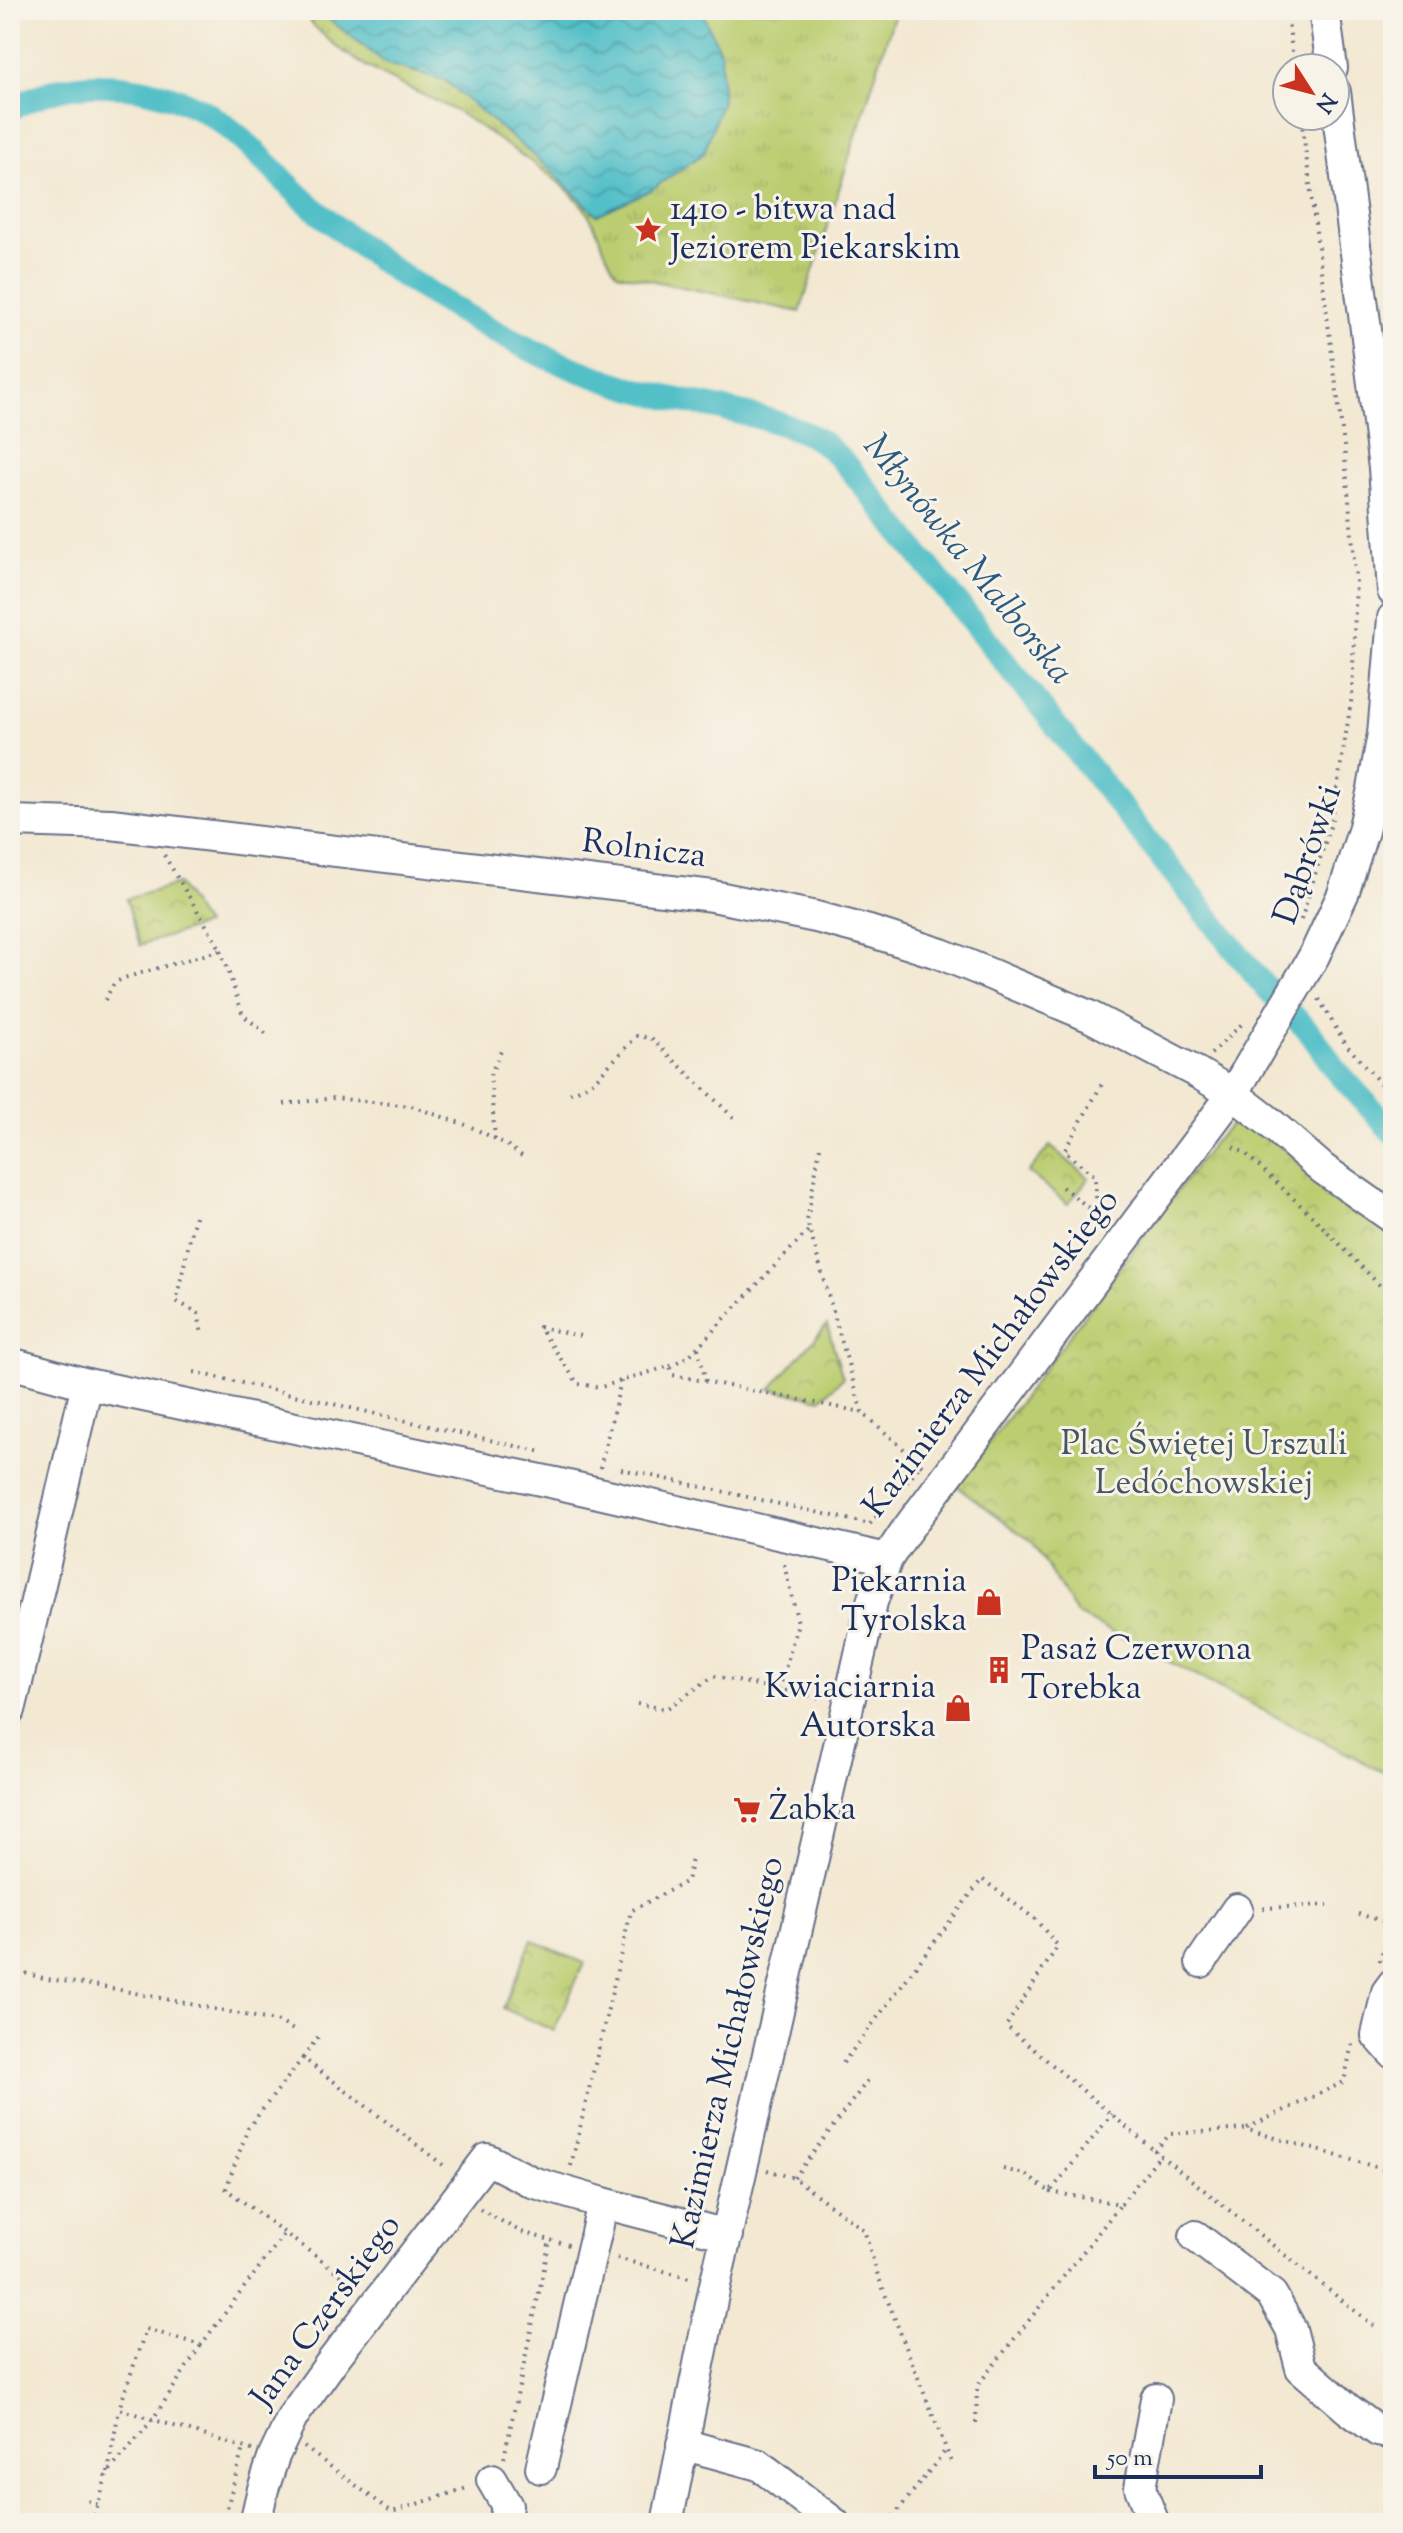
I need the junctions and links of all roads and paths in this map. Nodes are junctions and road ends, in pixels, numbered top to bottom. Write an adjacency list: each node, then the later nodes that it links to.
1 (1287, 10): 3 (path)
2 (1324, 10): 4 (street)
3 (1292, 52)
4 (1330, 52)
5 (1303, 132): 11 (path)
6 (1340, 132): 7 (street)
7 (1393, 591)
8 (1393, 618): 13 (street, Dąbrówki)
9 (10, 821): 10 (street, Rolnicza)
10 (149, 829): 12 (path); 19 (street, Rolnicza)
11 (1298, 929)
12 (221, 950): 14 (path); 15 (path)
13 (1299, 983): 19 (street, Dąbrówki); 20 (path)
14 (105, 1000)
15 (269, 1036)
16 (502, 1049): 23 (path)
17 (1102, 1084): 28 (path)
18 (570, 1093): 22 (path)
19 (1233, 1094): 30 (street, Rolnicza); 48 (street, Kazimierza Michałowskiego)
20 (1393, 1098)
21 (284, 1104): 23 (path)
22 (737, 1121)
23 (495, 1139): 26 (path)
24 (820, 1147): 32 (path)
25 (1233, 1147): 33 (path)
26 (522, 1156)
27 (1062, 1187): 28 (path)
28 (1097, 1214): 31 (path)
29 (195, 1216): 34 (path)
30 (1393, 1218)
31 (1105, 1220)
32 (809, 1230): 36 (path); 43 (path)
33 (1393, 1299)
34 (202, 1334)
35 (580, 1336): 40 (path)
36 (698, 1348): 38 (path); 41 (path)
37 (10, 1363): 42 (street)
38 (670, 1366): 40 (path); 41 (path)
39 (194, 1372): 44 (path)
40 (621, 1381): 47 (path)
41 (706, 1382): 43 (path)
42 (87, 1384): 47 (street); 52 (street)
43 (862, 1412): 48 (path)
44 (547, 1453)
45 (588, 1462): 47 (path)
46 (616, 1468): 49 (path)
47 (597, 1478): 50 (street)
48 (941, 1483): 51 (street, Kazimierza Michałowskiego)
49 (870, 1524)
50 (775, 1533): 51 (street); 53 (path)
51 (887, 1559): 55 (street, Kazimierza Michałowskiego)
52 (12, 1690)
53 (779, 1690): 54 (path); 55 (path)
54 (637, 1704)
55 (849, 1704): 84 (street, Kazimierza Michałowskiego)
56 (692, 1859): 78 (path)
57 (1328, 1905): 58 (path)
58 (1237, 1909): 61 (street)
59 (1358, 1914): 60 (path)
60 (1392, 1923): 63 (path)
61 (1201, 1962)
62 (10, 1969): 64 (path)
63 (1386, 1975): 67 (street)
64 (295, 2031)
65 (1356, 2031): 72 (path)
66 (318, 2037): 68 (path)
67 (1393, 2053)
68 (303, 2058): 80 (path); 83 (path)
69 (843, 2063): 71 (path)
70 (871, 2076): 77 (path)
71 (1112, 2114): 73 (path); 79 (path)
72 (1245, 2129): 73 (path); 76 (path)
73 (1158, 2153): 82 (path); 88 (path)
74 (763, 2169): 77 (path)
75 (1003, 2169): 79 (path)
76 (1393, 2172)
77 (794, 2178): 98 (path)
78 (565, 2192): 80 (street, Jana Czerskiego); 81 (street)
79 (1050, 2192): 82 (path)
80 (460, 2194): 86 (path); 94 (street, Jana Czerskiego)
81 (603, 2203): 84 (street); 101 (street)
82 (1121, 2204): 93 (path)
83 (285, 2233): 87 (path); 89 (path)
84 (727, 2235): 96 (street, Kazimierza Michałowskiego)
85 (1195, 2236): 95 (street)
86 (550, 2240)
87 (367, 2294)
88 (1374, 2326)
89 (201, 2345): 91 (path); 92 (path)
90 (1156, 2399): 113 (street)
91 (119, 2409): 92 (path); 102 (path)
92 (153, 2419): 97 (path); 102 (path)
93 (976, 2423)
94 (285, 2433): 103 (path); 108 (street, Jana Czerskiego)
95 (1393, 2434)
96 (682, 2444): 110 (street, Kazimierza Michałowskiego); 111 (street)
97 (243, 2447): 99 (path); 107 (path)
98 (946, 2450): 100 (path); 112 (path)
99 (256, 2451)
100 (952, 2464)
101 (541, 2468)
102 (107, 2474): 105 (path)
103 (492, 2480): 109 (street)
104 (88, 2501): 105 (path)
105 (98, 2505): 106 (path)
106 (92, 2523)
107 (223, 2523)
108 (255, 2523)
109 (504, 2523)
110 (667, 2523)
111 (834, 2523)
112 (888, 2523)
113 (1154, 2523)

